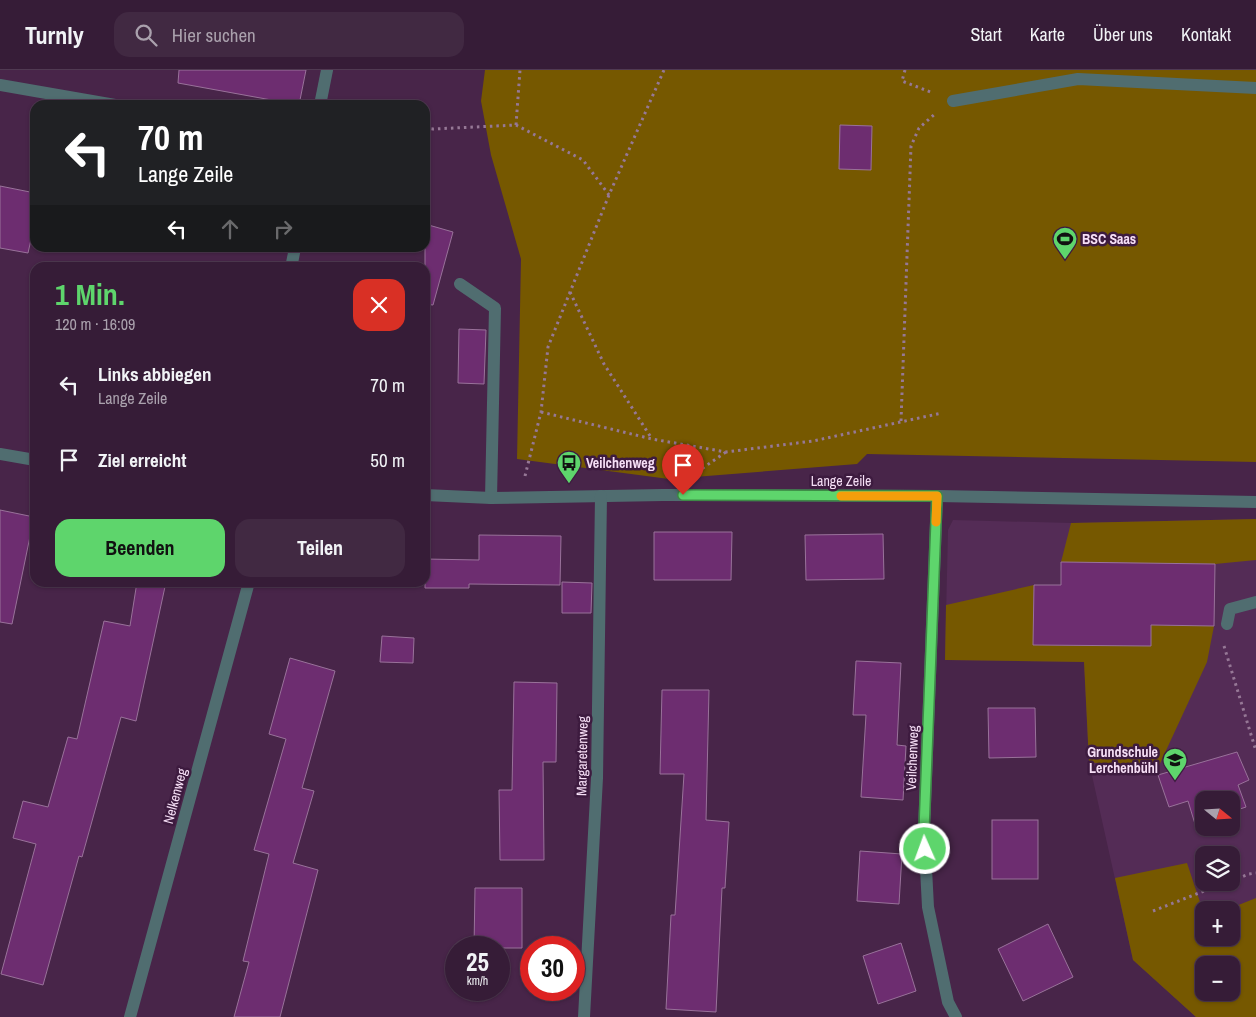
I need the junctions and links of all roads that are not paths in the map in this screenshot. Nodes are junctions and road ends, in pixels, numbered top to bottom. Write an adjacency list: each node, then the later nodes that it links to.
1 (327, 70): 5 (street)
2 (0, 85): 4 (street)
3 (1256, 88): 6 (street)
4 (86, 100)
5 (321, 100)
6 (952, 101)
7 (460, 284): 13 (street)
8 (0, 454): 9 (street)
9 (30, 459)
10 (430, 495): 13 (street, Lange Zeile)
11 (601, 496): 12 (street, Lange Zeile); 13 (street, Lange Zeile); 19 (street, Margaretenweg)
12 (937, 496): 14 (street, Lange Zeile); 20 (street, Veilchenweg)
13 (491, 498)
14 (1256, 502)
15 (248, 587): 18 (street, Nelkenweg)
16 (1256, 602): 17 (street)
17 (1227, 624)
18 (130, 1017)
19 (584, 1017)
20 (956, 1017)

